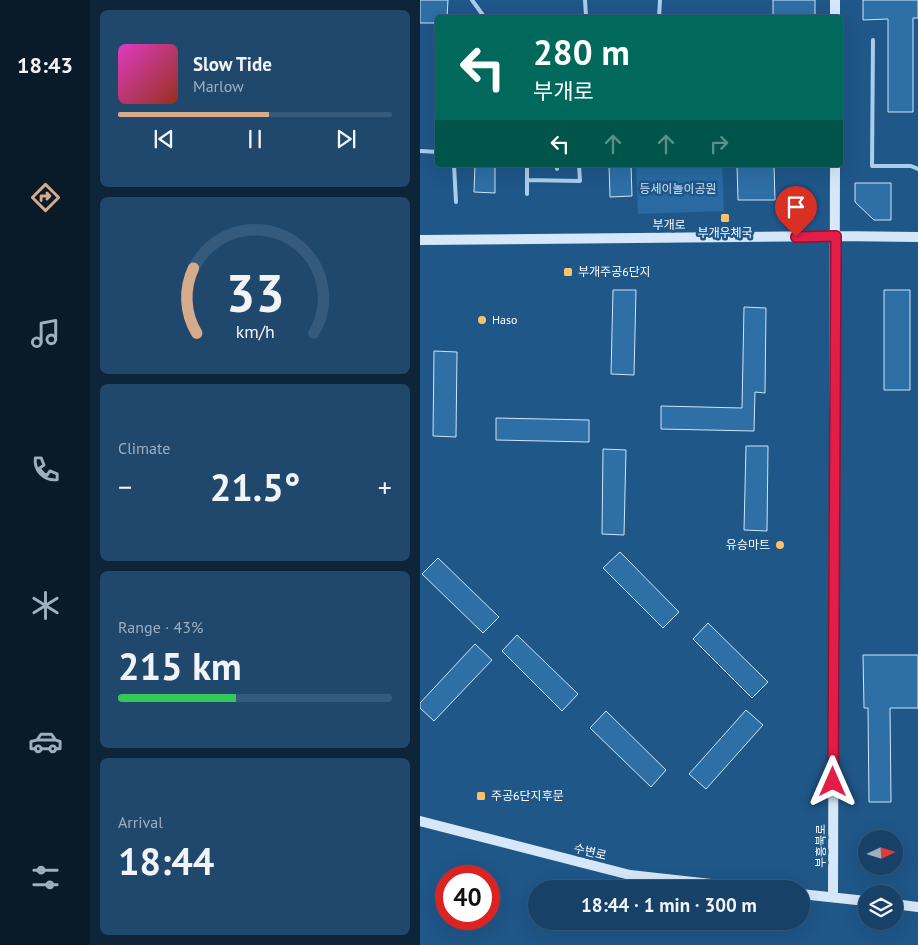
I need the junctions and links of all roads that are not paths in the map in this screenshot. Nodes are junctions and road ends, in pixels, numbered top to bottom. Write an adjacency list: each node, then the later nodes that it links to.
1 (472, 0): 5 (lane)
2 (585, 0): 6 (lane)
3 (660, 0): 7 (lane)
4 (835, 0): 8 (street)
5 (483, 15)
6 (586, 15)
7 (659, 15)
8 (835, 15)
9 (873, 40): 16 (lane)
10 (420, 151): 11 (lane)
11 (435, 152)
12 (454, 167): 19 (lane)
13 (528, 167): 17 (lane)
14 (579, 167): 17 (lane)
15 (836, 167): 20 (street, 부흥북로)
16 (918, 169)
17 (527, 180): 18 (lane)
18 (527, 194)
19 (456, 202)
20 (836, 236): 21 (street, 부개로); 22 (street, 부개로); 26 (street, 부흥북로)
21 (918, 237)
22 (420, 240)
23 (420, 821): 24 (street, 수변로)
24 (675, 880)
25 (810, 895): 26 (street)
26 (833, 897): 27 (street)
27 (858, 900)
28 (903, 906): 29 (street)
29 (918, 908)

